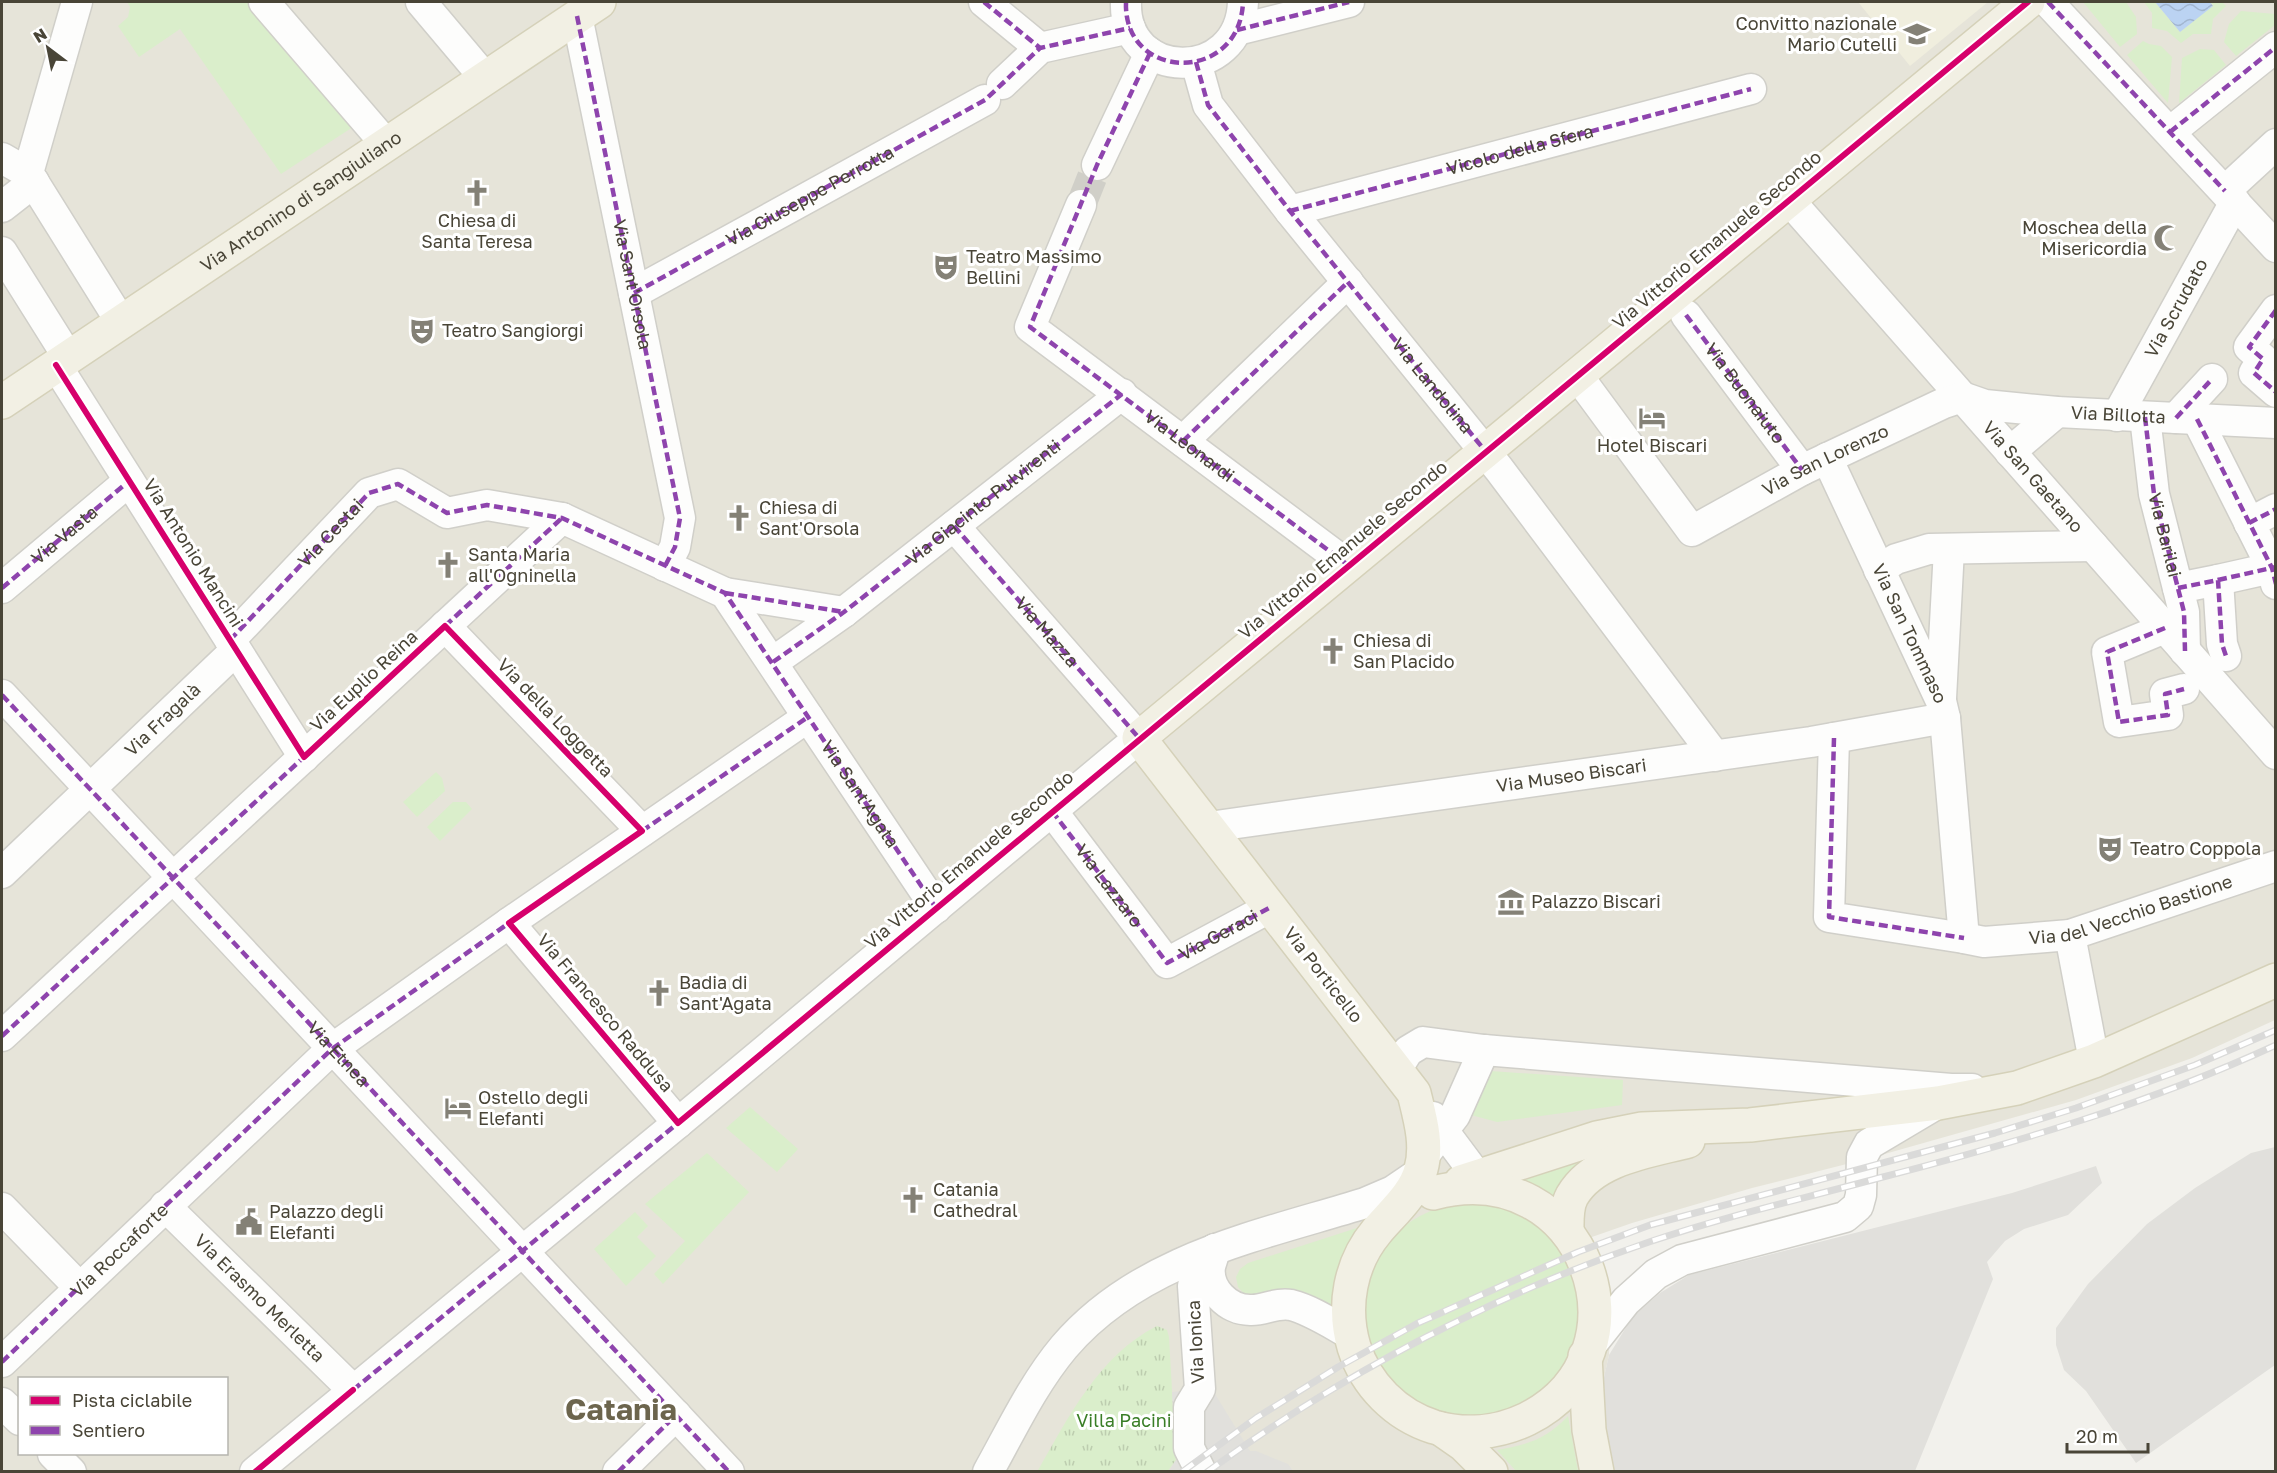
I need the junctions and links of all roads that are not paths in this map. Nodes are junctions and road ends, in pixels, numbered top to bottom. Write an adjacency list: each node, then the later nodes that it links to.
1 (77, 2): 22 (street)
2 (264, 2): 18 (street)
3 (420, 2): 15 (street)
4 (986, 2): 11 (street)
5 (1349, 2): 10 (street)
6 (2028, 2): 24 (main road, Via Vittorio Emanuele Secondo)
7 (2048, 2): 17 (street)
8 (588, 9): 15 (main road, Via Antonino di Sangiuliano); 31 (street, Via Sant'Orsola)
9 (1128, 15): 11 (street); 13 (street)
10 (1240, 16): 14 (street)
11 (1031, 41): 31 (street, Via Giuseppe Perrotta)
12 (2276, 47): 17 (street)
13 (1150, 53): 14 (street); 21 (street)
14 (1196, 62): 27 (street, Via Landolina)
15 (485, 78): 18 (main road, Via Antonino di Sangiuliano)
16 (1751, 89): 27 (street, Vicolo della Sfera)
17 (2173, 136): 23 (street)
18 (386, 144): 34 (main road, Via Antonino di Sangiuliano)
19 (2276, 144): 23 (street, Via Scrudato)
20 (2, 158): 22 (street)
21 (1097, 165)
22 (32, 170): 26 (street); 34 (street)
23 (2230, 197): 28 (street); 43 (street, Via Scrudato)
24 (1789, 200): 36 (main road, Via Vittorio Emanuele Secondo); 40 (street, Via San Gaetano)
25 (1081, 204): 39 (street, Via Leonardi)
26 (2, 207)
27 (1290, 211): 30 (street, Via Landolina)
28 (2276, 247)
29 (2, 252): 35 (street, Via Antonio Mancini)
30 (1348, 282): 46 (street); 47 (street, Via Landolina)
31 (634, 293): 57 (street, Via Sant'Orsola)
32 (2276, 310): 38 (street)
33 (1686, 315): 49 (street, Via Buonaiuto)
34 (121, 322): 35 (main road, Via Antonino di Sangiuliano)
35 (62, 361): 41 (main road, Via Antonino di Sangiuliano); 50 (street, Via Antonio Mancini)
36 (1577, 375): 47 (main road, Via Vittorio Emanuele Secondo); 49 (street, Via San Lorenzo)
37 (2211, 379): 44 (street)
38 (2276, 392)
39 (1122, 394): 46 (street, Via Leonardi); 54 (street, Via Giacinto Pulvirenti)
40 (1962, 397): 42 (street, Via Billotta); 48 (street, Via San Gaetano); 49 (street, Via San Lorenzo)
41 (2, 402)
42 (2057, 412): 43 (street, Via Billotta); 48 (street)
43 (2131, 416): 44 (street, Via Billotta); 63 (street, Via Barilai)
44 (2186, 419): 45 (street, Via Billotta); 52 (street)
45 (2276, 423)
46 (1183, 441): 58 (street, Via Leonardi)
47 (1486, 452): 58 (main road, Via Vittorio Emanuele Secondo); 79 (street, Via Landolina)
48 (2010, 452): 55 (street, Via San Gaetano)
49 (1814, 464): 59 (street, Via San Tommaso)
50 (129, 481): 62 (street, Via Vasta); 68 (street, Via Antonio Mancini)
51 (2276, 509): 52 (street)
52 (2245, 514): 60 (street)
53 (562, 518): 57 (street); 66 (street, Via Euplio Reina); 68 (street, Via Cestai)
54 (954, 525): 65 (street, Via Giacinto Pulvirenti); 76 (street, Via Mazza)
55 (2093, 546): 56 (street); 67 (street, Via San Gaetano)
56 (1949, 549): 59 (street); 74 (street, Via San Tommaso)
57 (668, 560): 64 (street)
58 (1348, 565): 76 (main road, Via Vittorio Emanuele Secondo)
59 (1879, 570): 74 (street, Via San Tommaso)
60 (2274, 573): 61 (street)
61 (2218, 580): 63 (street); 70 (street)
62 (2, 588)
63 (2178, 588): 69 (street, Via Barilai)
64 (725, 593): 65 (street); 71 (street, Via Sant'Agata)
65 (844, 612): 71 (street, Via Giacinto Pulvirenti)
66 (445, 626): 80 (street, Via Euplio Reina); 84 (street, Via della Loggetta)
67 (2165, 628): 69 (street, Via San Gaetano); 72 (street)
68 (233, 645): 80 (street, Via Antonio Mancini); 81 (street, Via Fragalà)
69 (2185, 651): 78 (street, Via San Gaetano)
70 (2226, 656)
71 (778, 670): 75 (street, Via Sant'Agata)
72 (2184, 689)
73 (2, 695): 81 (street, Via Etnea)
74 (1943, 710): 77 (street, Via Museo Biscari); 92 (street)
75 (808, 717): 84 (street, Via Roccaforte); 88 (street, Via Sant'Agata)
76 (1139, 738): 82 (street, Via Vittorio Emanuele Secondo); 83 (main road, Via Porticello)
77 (1823, 740): 79 (street, Via Museo Biscari); 92 (street, Via del Vecchio Bastione)
78 (2276, 753)
79 (1715, 756): 83 (street, Via Museo Biscari)
80 (304, 757): 86 (street, Via Euplio Reina)
81 (90, 790): 86 (street, Via Etnea); 87 (street, Via Fragalà)
82 (1052, 811): 88 (street, Via Vittorio Emanuele Secondo); 93 (street, Via Lazzaro)
83 (1209, 827): 89 (main road, Via Porticello)
84 (642, 831): 90 (street, Via Roccaforte)
85 (2276, 866): 91 (street, Via del Vecchio Bastione)
86 (167, 872): 95 (street, Via Euplio Reina); 96 (street, Via Etnea)
87 (2, 873)
88 (936, 908): 102 (street, Via Vittorio Emanuele Secondo)
89 (1271, 908): 93 (street, Via Geraci); 99 (main road, Via Porticello)
90 (509, 923): 96 (street, Via Roccaforte); 102 (street, Via Francesco Raddusa)
91 (2070, 935): 92 (street, Via del Vecchio Bastione); 98 (street)
92 (1974, 940)
93 (1167, 963)
94 (2276, 980): 98 (main road)
95 (2, 1036)
96 (332, 1049): 106 (street, Via Roccaforte); 109 (street, Via Etnea)
97 (1484, 1050): 99 (street); 100 (street); 105 (street)
98 (2094, 1061): 100 (main road)
99 (1405, 1082): 105 (main road)
100 (2017, 1088): 101 (main road)
101 (1938, 1103): 103 (main road); 113 (street)
102 (678, 1123): 109 (street, Via Vittorio Emanuele Secondo)
103 (1750, 1125): 104 (main road); 108 (main road)
104 (1483, 1182): 105 (street); 105 (main road); 108 (main road)
105 (1413, 1184): 110 (street); 112 (main road)
106 (165, 1206): 111 (street, Via Roccaforte); 115 (street, Via Erasmo Merletta)
107 (2, 1208): 111 (street)
108 (1568, 1233): 113 (main road)
109 (513, 1241): 115 (street); 117 (street, Via Etnea)
110 (1215, 1250): 112 (street); 125 (street); 126 (street, Via Ionica)
111 (79, 1287): 114 (street, Via Roccaforte)
112 (1350, 1334): 119 (main road)
113 (1587, 1352): 119 (main road); 128 (main road)
114 (2, 1362)
115 (353, 1390): 122 (street)
116 (2, 1403): 118 (street)
117 (676, 1415): 123 (street); 124 (street, Via Etnea)
118 (18, 1418)
119 (1441, 1429): 127 (main road)
120 (54, 1455): 121 (street)
121 (71, 1472)
122 (255, 1472)
123 (618, 1472)
124 (729, 1472)
125 (988, 1472)
126 (1201, 1472)
127 (1491, 1472)
128 (1598, 1472)

